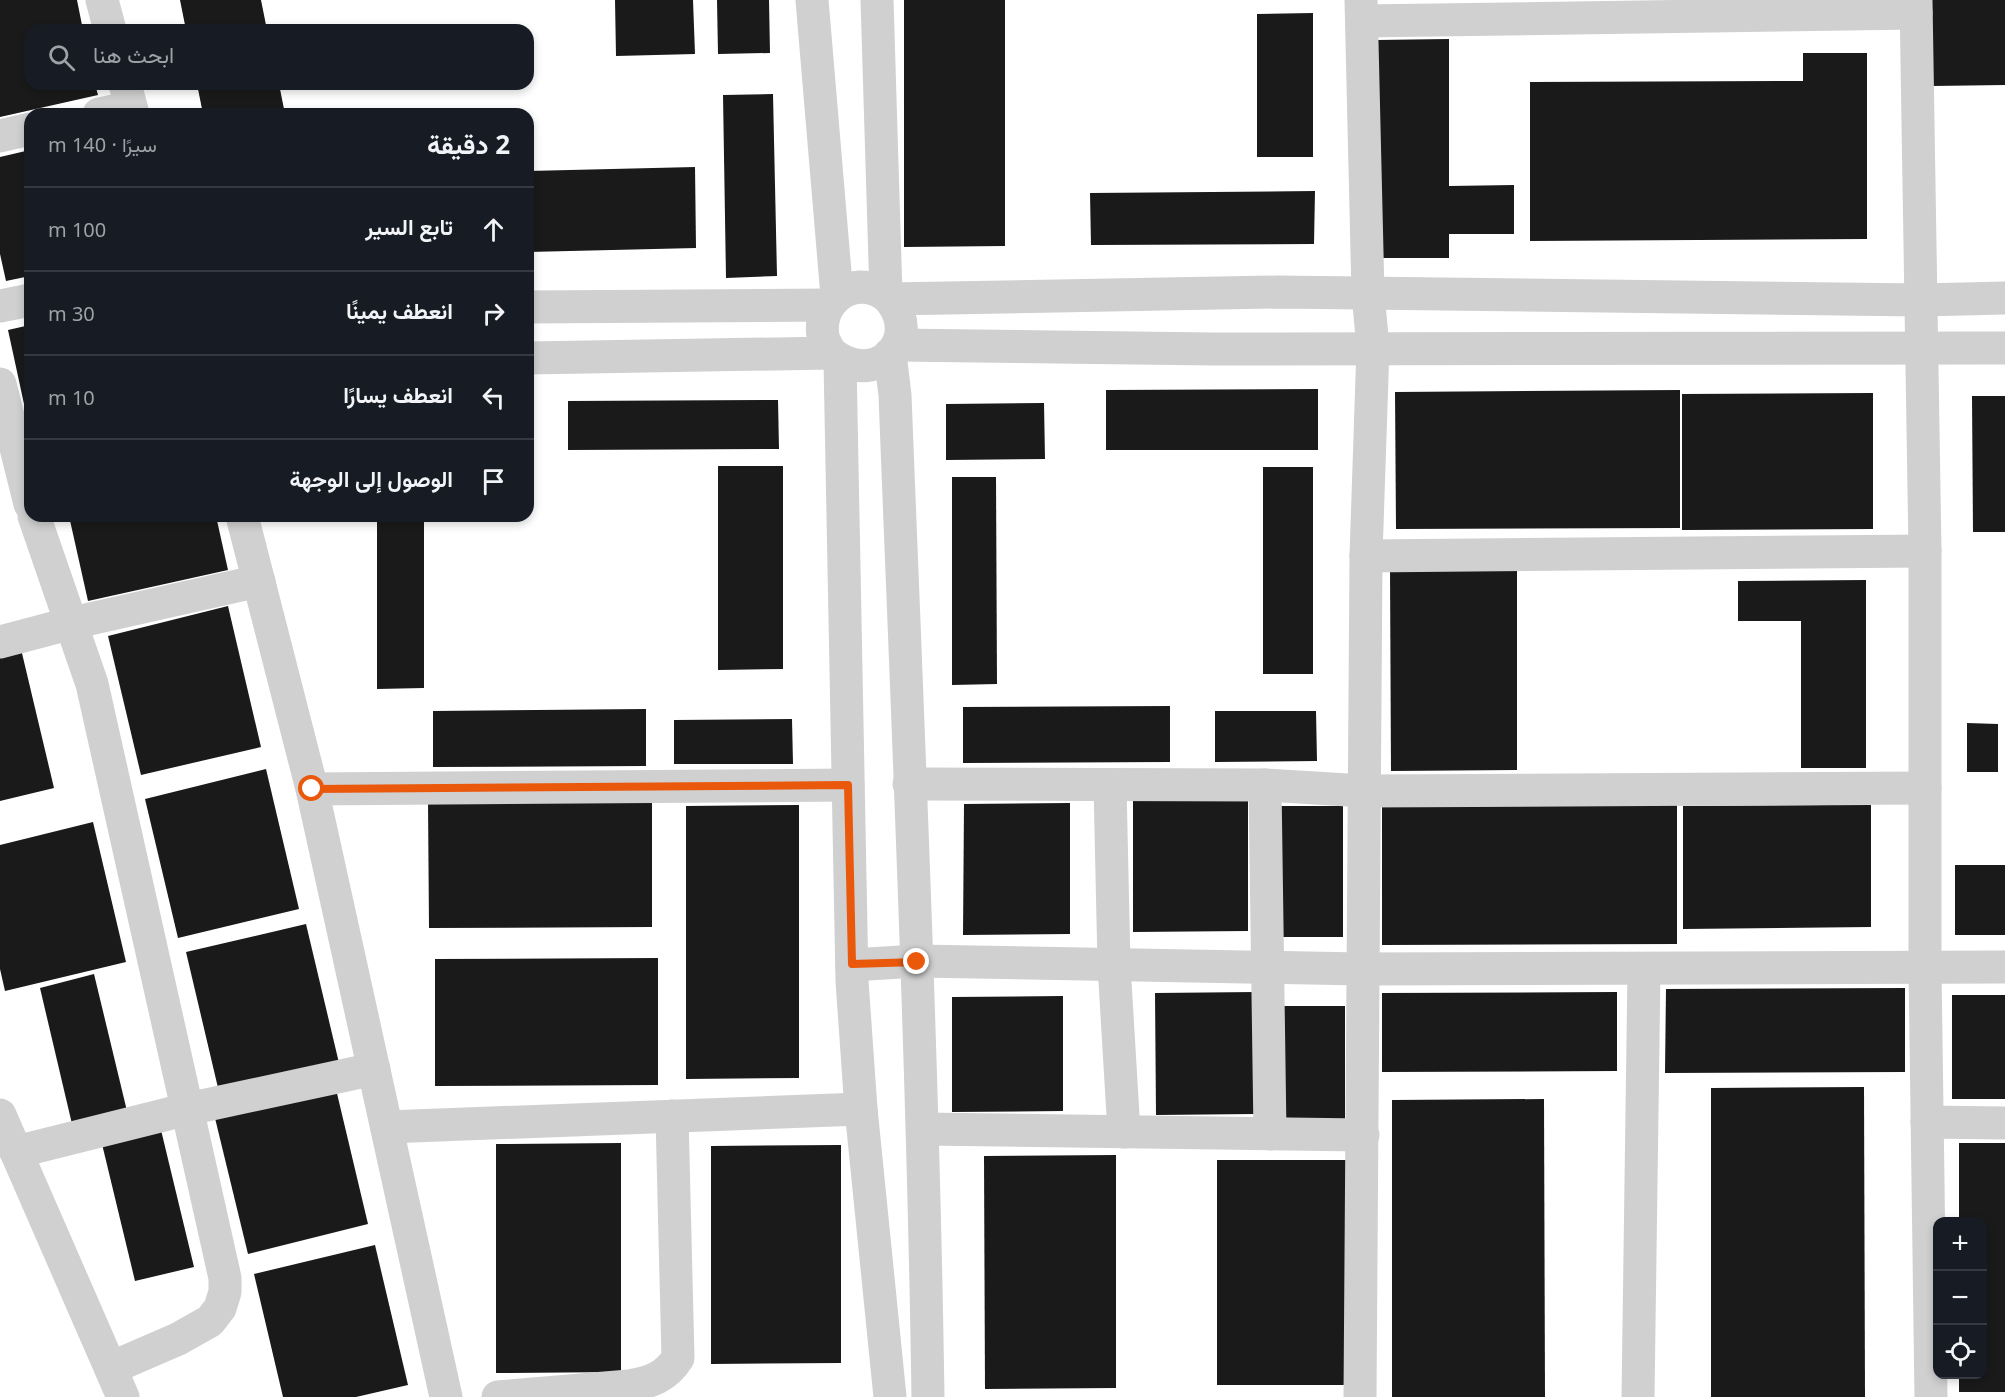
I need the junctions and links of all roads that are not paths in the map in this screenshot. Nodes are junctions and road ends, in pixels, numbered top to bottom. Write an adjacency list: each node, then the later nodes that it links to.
1 (102, 0): 6 (street)
2 (812, 0): 14 (street)
3 (877, 0): 12 (street)
4 (1916, 7): 5 (street); 15 (street)
5 (1362, 11): 11 (street)
6 (108, 24)
7 (130, 102): 8 (street)
8 (114, 108)
9 (24, 130): 10 (street)
10 (0, 136)
11 (1368, 294): 12 (street); 15 (street); 19 (street)
12 (888, 297): 14 (street); 22 (street)
13 (2005, 298): 15 (street)
14 (833, 300): 18 (street); 23 (street)
15 (1921, 300): 20 (street)
16 (24, 301): 17 (street)
17 (0, 306)
18 (534, 307)
19 (1373, 347): 20 (street); 22 (street); 31 (street)
20 (1922, 348): 21 (street); 30 (street)
21 (2005, 348)
22 (894, 350): 23 (street); 35 (street)
23 (836, 357): 24 (street); 36 (street)
24 (534, 358)
25 (0, 384): 26 (street)
26 (17, 472): 27 (street)
27 (24, 489)
28 (36, 522): 33 (street)
29 (244, 522): 32 (street)
30 (1925, 551): 31 (street); 39 (street)
31 (1366, 556): 41 (street)
32 (259, 581): 33 (street); 40 (street)
33 (72, 623): 34 (street); 51 (street)
34 (0, 642)
35 (909, 784): 37 (street); 42 (street)
36 (848, 785): 40 (street); 43 (street)
37 (1110, 785): 38 (street); 44 (street)
38 (1265, 785): 41 (street); 46 (street)
39 (1925, 788): 41 (street); 47 (street)
40 (312, 789): 50 (street)
41 (1365, 791): 48 (street)
42 (917, 962): 43 (street); 44 (street); 58 (street)
43 (852, 964): 52 (street)
44 (1114, 965): 46 (street); 59 (street)
45 (2005, 967): 47 (street)
46 (1267, 968): 48 (street); 60 (street)
47 (1925, 968): 49 (street); 55 (street)
48 (1362, 969): 49 (street); 61 (street)
49 (1644, 969): 69 (street)
50 (374, 1069): 51 (street); 57 (street)
51 (188, 1108): 62 (street); 63 (street)
52 (861, 1109): 54 (street); 66 (street)
53 (0, 1115): 62 (street)
54 (672, 1116): 57 (street); 65 (street)
55 (1927, 1122): 56 (street); 70 (street)
56 (2005, 1123)
57 (387, 1127): 64 (street)
58 (923, 1129): 59 (street); 67 (street)
59 (1124, 1132): 60 (street)
60 (1270, 1134): 61 (street)
61 (1363, 1135): 68 (street)
62 (16, 1152): 63 (street)
63 (117, 1382)
64 (446, 1397)
65 (498, 1397)
66 (890, 1397)
67 (928, 1397)
68 (1360, 1397)
69 (1638, 1397)
70 (1931, 1397)

